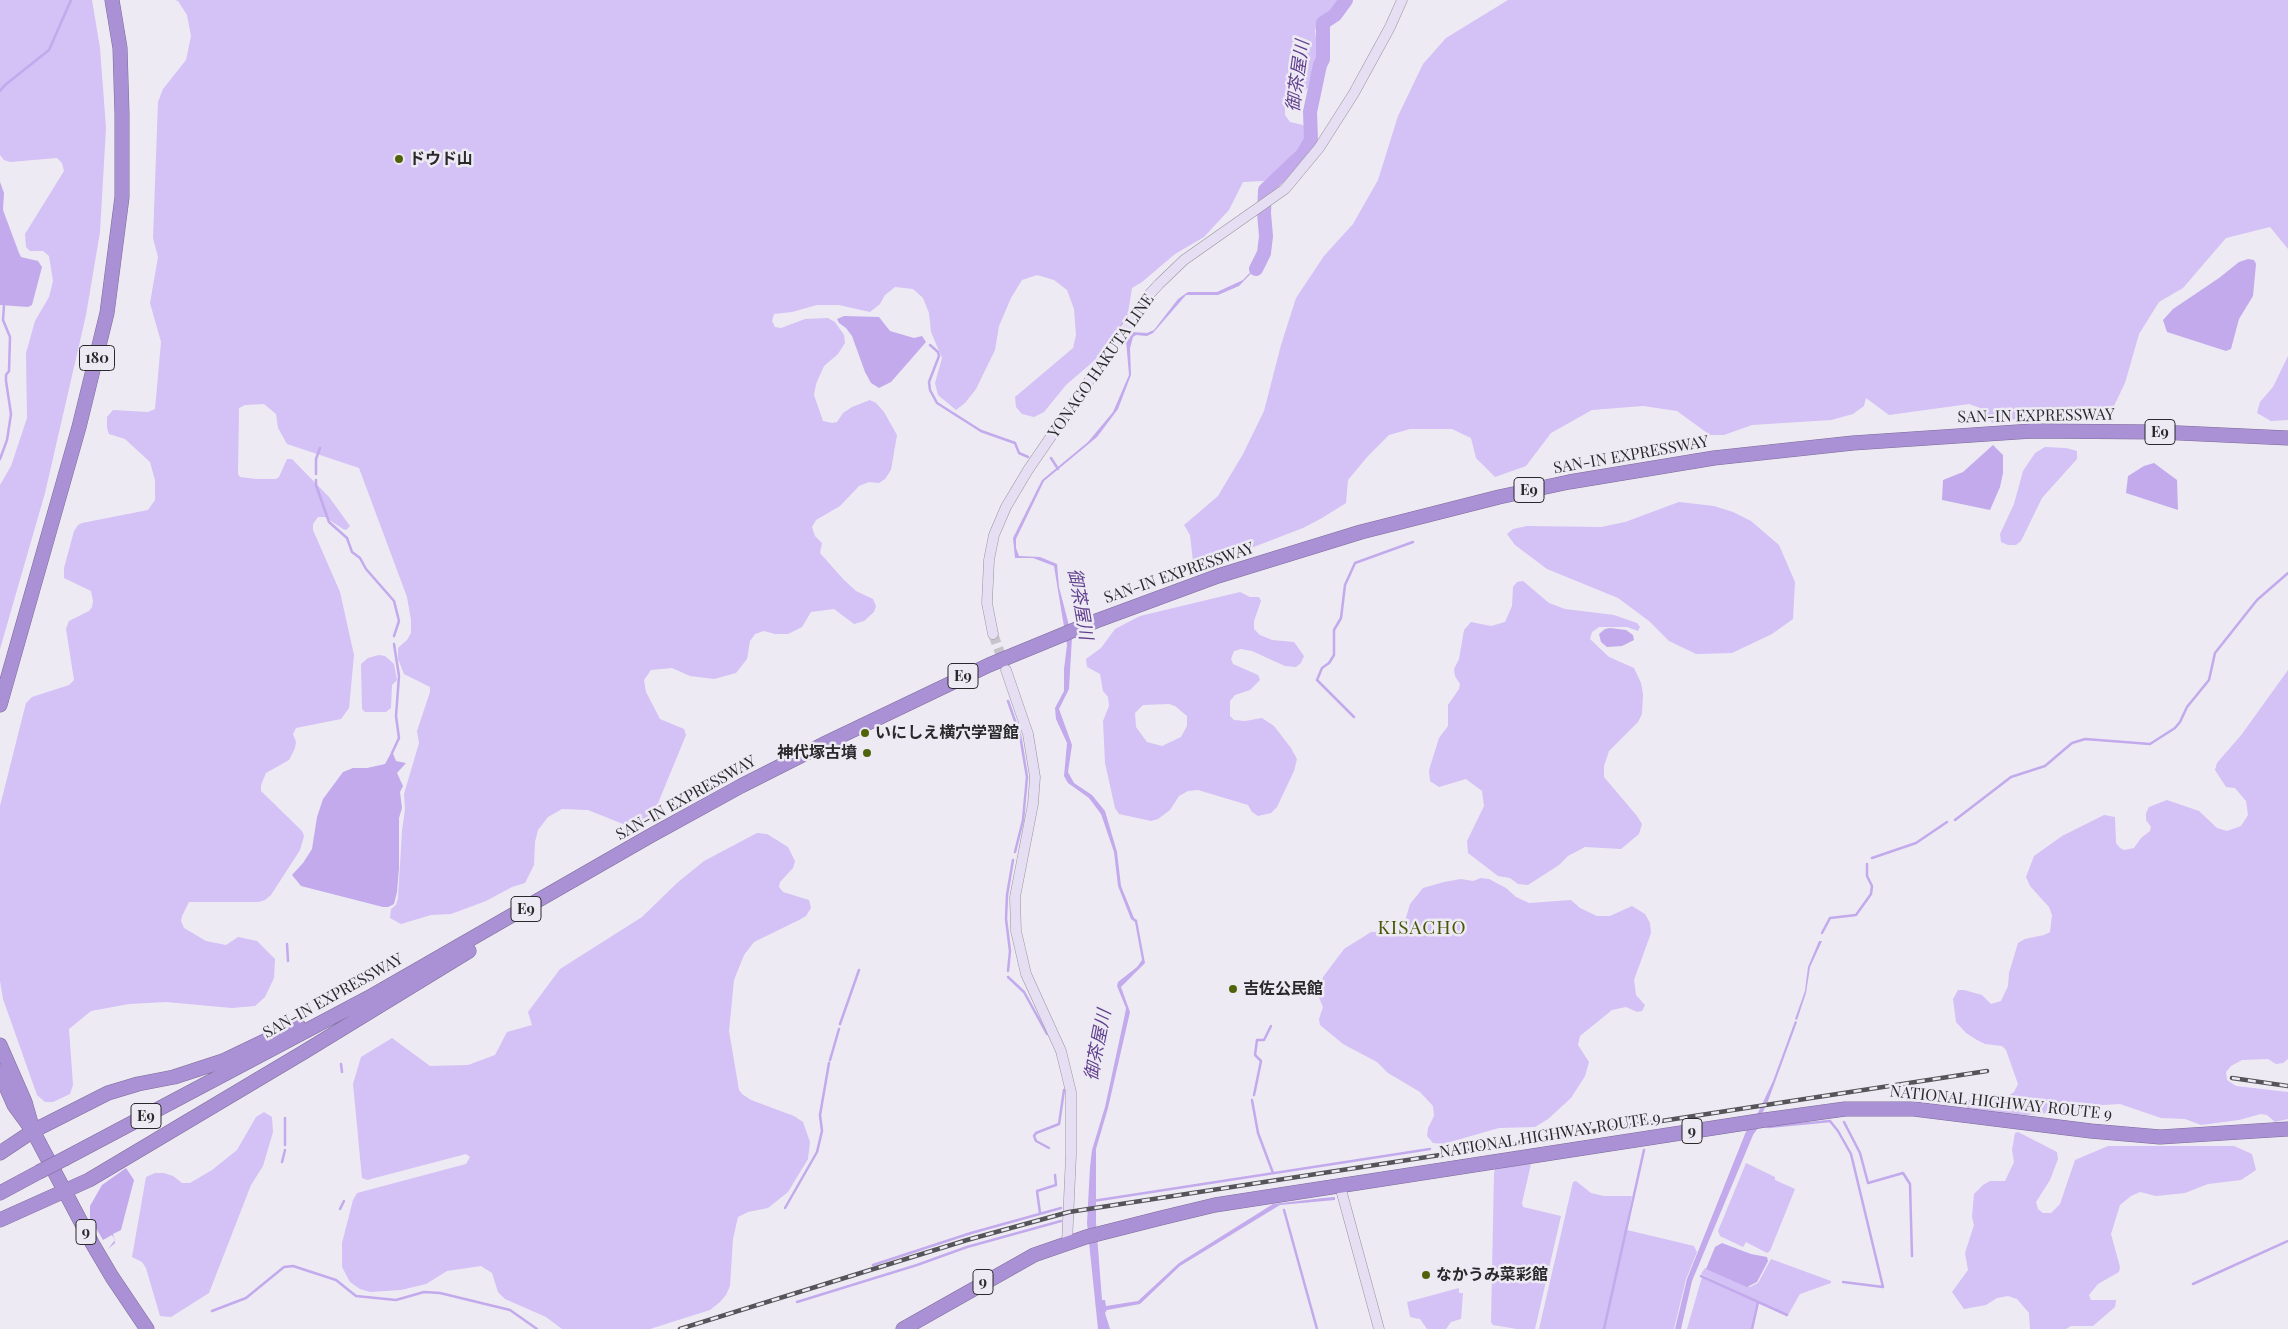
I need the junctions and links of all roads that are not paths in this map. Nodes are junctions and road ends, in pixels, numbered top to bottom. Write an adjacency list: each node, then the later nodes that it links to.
1 (112, 0): 6 (highway, 180)
2 (1402, 0): 4 (main road, YONAGO HAKUTA LINE)
3 (2288, 438): 7 (highway, SAN-IN EXPRESSWAY / E9)
4 (993, 634)
5 (1006, 670): 18 (main road)
6 (0, 705)
7 (558, 890): 8 (highway, SAN-IN EXPRESSWAY / E9); 15 (highway)
8 (493, 928): 12 (highway); 16 (highway, SAN-IN EXPRESSWAY / E9, bridge)
9 (0, 1045): 12 (highway)
10 (0, 1074): 12 (highway)
11 (2288, 1129): 14 (highway, NATIONAL HIGHWAY ROUTE 9 / 9)
12 (33, 1131): 13 (highway); 15 (highway, 9)
13 (0, 1153)
14 (1340, 1186): 18 (highway, NATIONAL HIGHWAY ROUTE 9 / 9); 21 (main road)
15 (65, 1192): 17 (highway); 19 (highway, 9)
16 (0, 1193)
17 (0, 1220)
18 (1067, 1243): 20 (highway, NATIONAL HIGHWAY ROUTE 9 / 9)
19 (147, 1329)
20 (903, 1329)
21 (1379, 1329)

